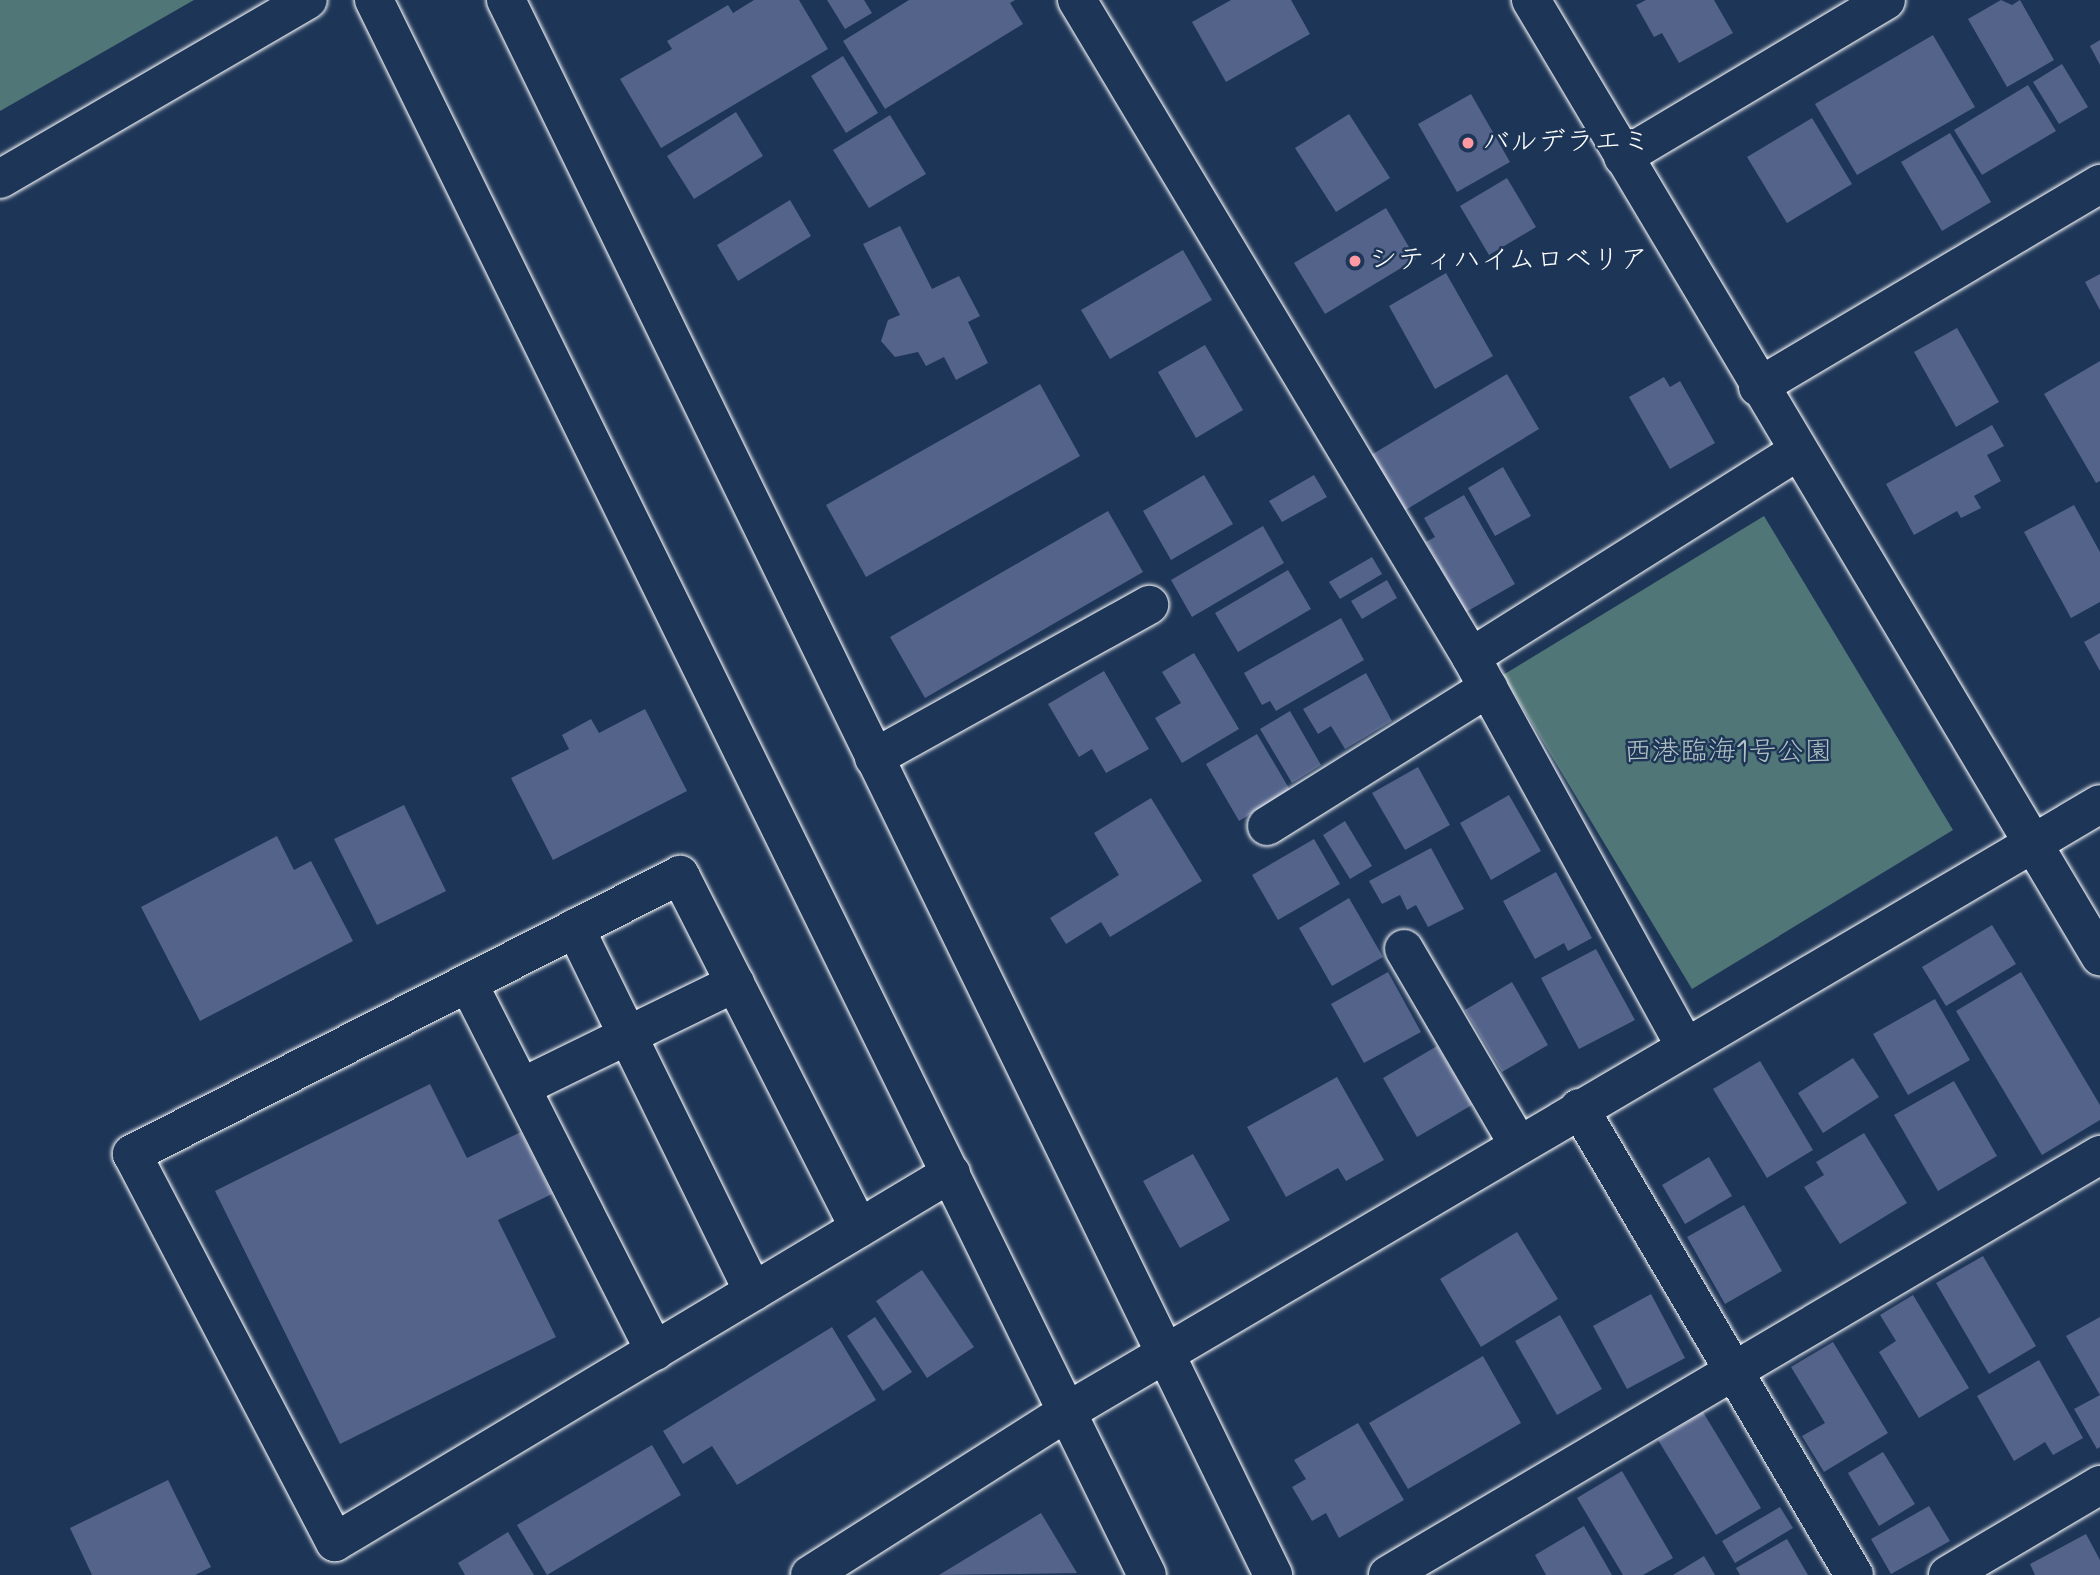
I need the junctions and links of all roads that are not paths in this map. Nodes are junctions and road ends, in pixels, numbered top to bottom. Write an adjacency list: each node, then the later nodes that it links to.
1 (308, 0): 8 (street)
2 (374, 0): 29 (street)
3 (506, 0): 14 (street)
4 (1077, 0): 13 (street)
5 (1531, 0): 7 (street)
6 (1886, 0): 7 (street)
7 (1623, 157): 10 (street)
8 (0, 179)
9 (2100, 184): 10 (street)
10 (1758, 387): 11 (street)
11 (1796, 452): 13 (street); 17 (street)
12 (1149, 605): 14 (street)
13 (1479, 673): 16 (street); 24 (street)
14 (873, 758): 33 (street)
15 (2100, 804): 17 (street)
16 (1267, 826)
17 (2035, 842): 20 (street); 24 (street)
18 (575, 928): 21 (street); 22 (street); 23 (street)
19 (1404, 949): 27 (street)
20 (2100, 956)
21 (468, 983): 25 (street); 32 (street)
22 (735, 983): 23 (street); 30 (street)
23 (628, 1036): 25 (street); 31 (street)
24 (1685, 1046): 26 (street)
25 (524, 1086): 32 (street)
26 (1579, 1108): 27 (street); 34 (street)
27 (1518, 1144): 33 (street)
28 (2100, 1155): 34 (street)
29 (951, 1174): 30 (street); 35 (street)
30 (859, 1228): 31 (street)
31 (753, 1292): 32 (street)
32 (656, 1351)
33 (1164, 1354): 35 (street); 39 (street)
34 (1734, 1371): 40 (street); 41 (street)
35 (1068, 1411): 37 (street); 38 (street)
36 (2100, 1485): 42 (street)
37 (810, 1575)
38 (1147, 1575)
39 (1273, 1575)
40 (1388, 1575)
41 (1854, 1575)
42 (1948, 1575)

